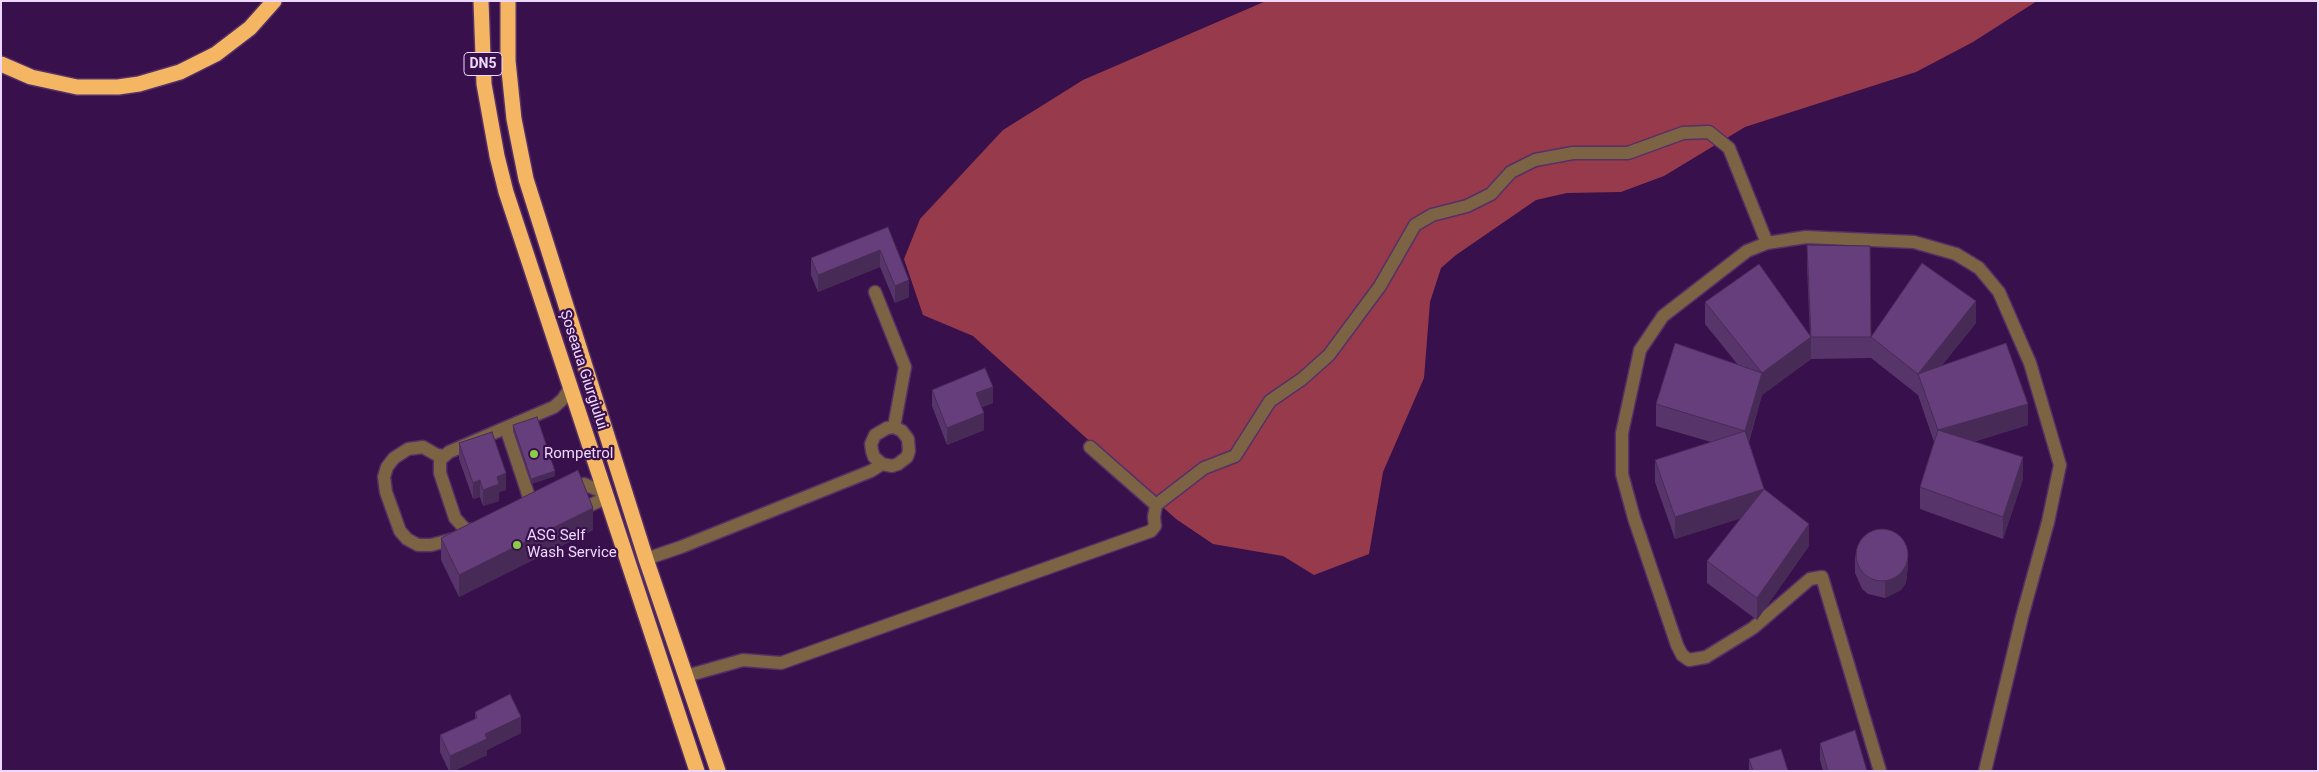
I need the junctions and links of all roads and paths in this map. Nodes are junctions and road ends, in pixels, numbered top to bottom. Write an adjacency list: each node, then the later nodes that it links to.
1 (274, 1): 4 (highway)
2 (481, 1): 7 (highway, Șoseaua Giurgiului / DN5)
3 (508, 1): 20 (highway, Șoseaua Giurgiului / DN5)
4 (1, 64)
5 (1767, 243): 15 (lane); 24 (lane); 25 (lane)
6 (875, 292): 8 (lane)
7 (570, 388): 9 (lane); 14 (highway, Șoseaua Giurgiului / DN5)
8 (894, 427): 12 (lane); 12 (lane)
9 (506, 428): 11 (lane); 16 (lane)
10 (1090, 447): 15 (lane)
11 (444, 456): 19 (lane); 19 (lane)
12 (882, 464): 20 (lane)
13 (557, 495): 14 (lane)
14 (606, 495): 17 (lane); 22 (highway, Șoseaua Giurgiului / DN5)
15 (1156, 505): 21 (lane)
16 (532, 507)
17 (567, 516)
18 (491, 526): 19 (lane)
19 (471, 531)
20 (646, 559): 21 (highway, Șoseaua Giurgiului / DN5)
21 (686, 676): 23 (highway, Șoseaua Giurgiului / DN5)
22 (697, 771)
23 (718, 771)
24 (1880, 771)
25 (1985, 771)

